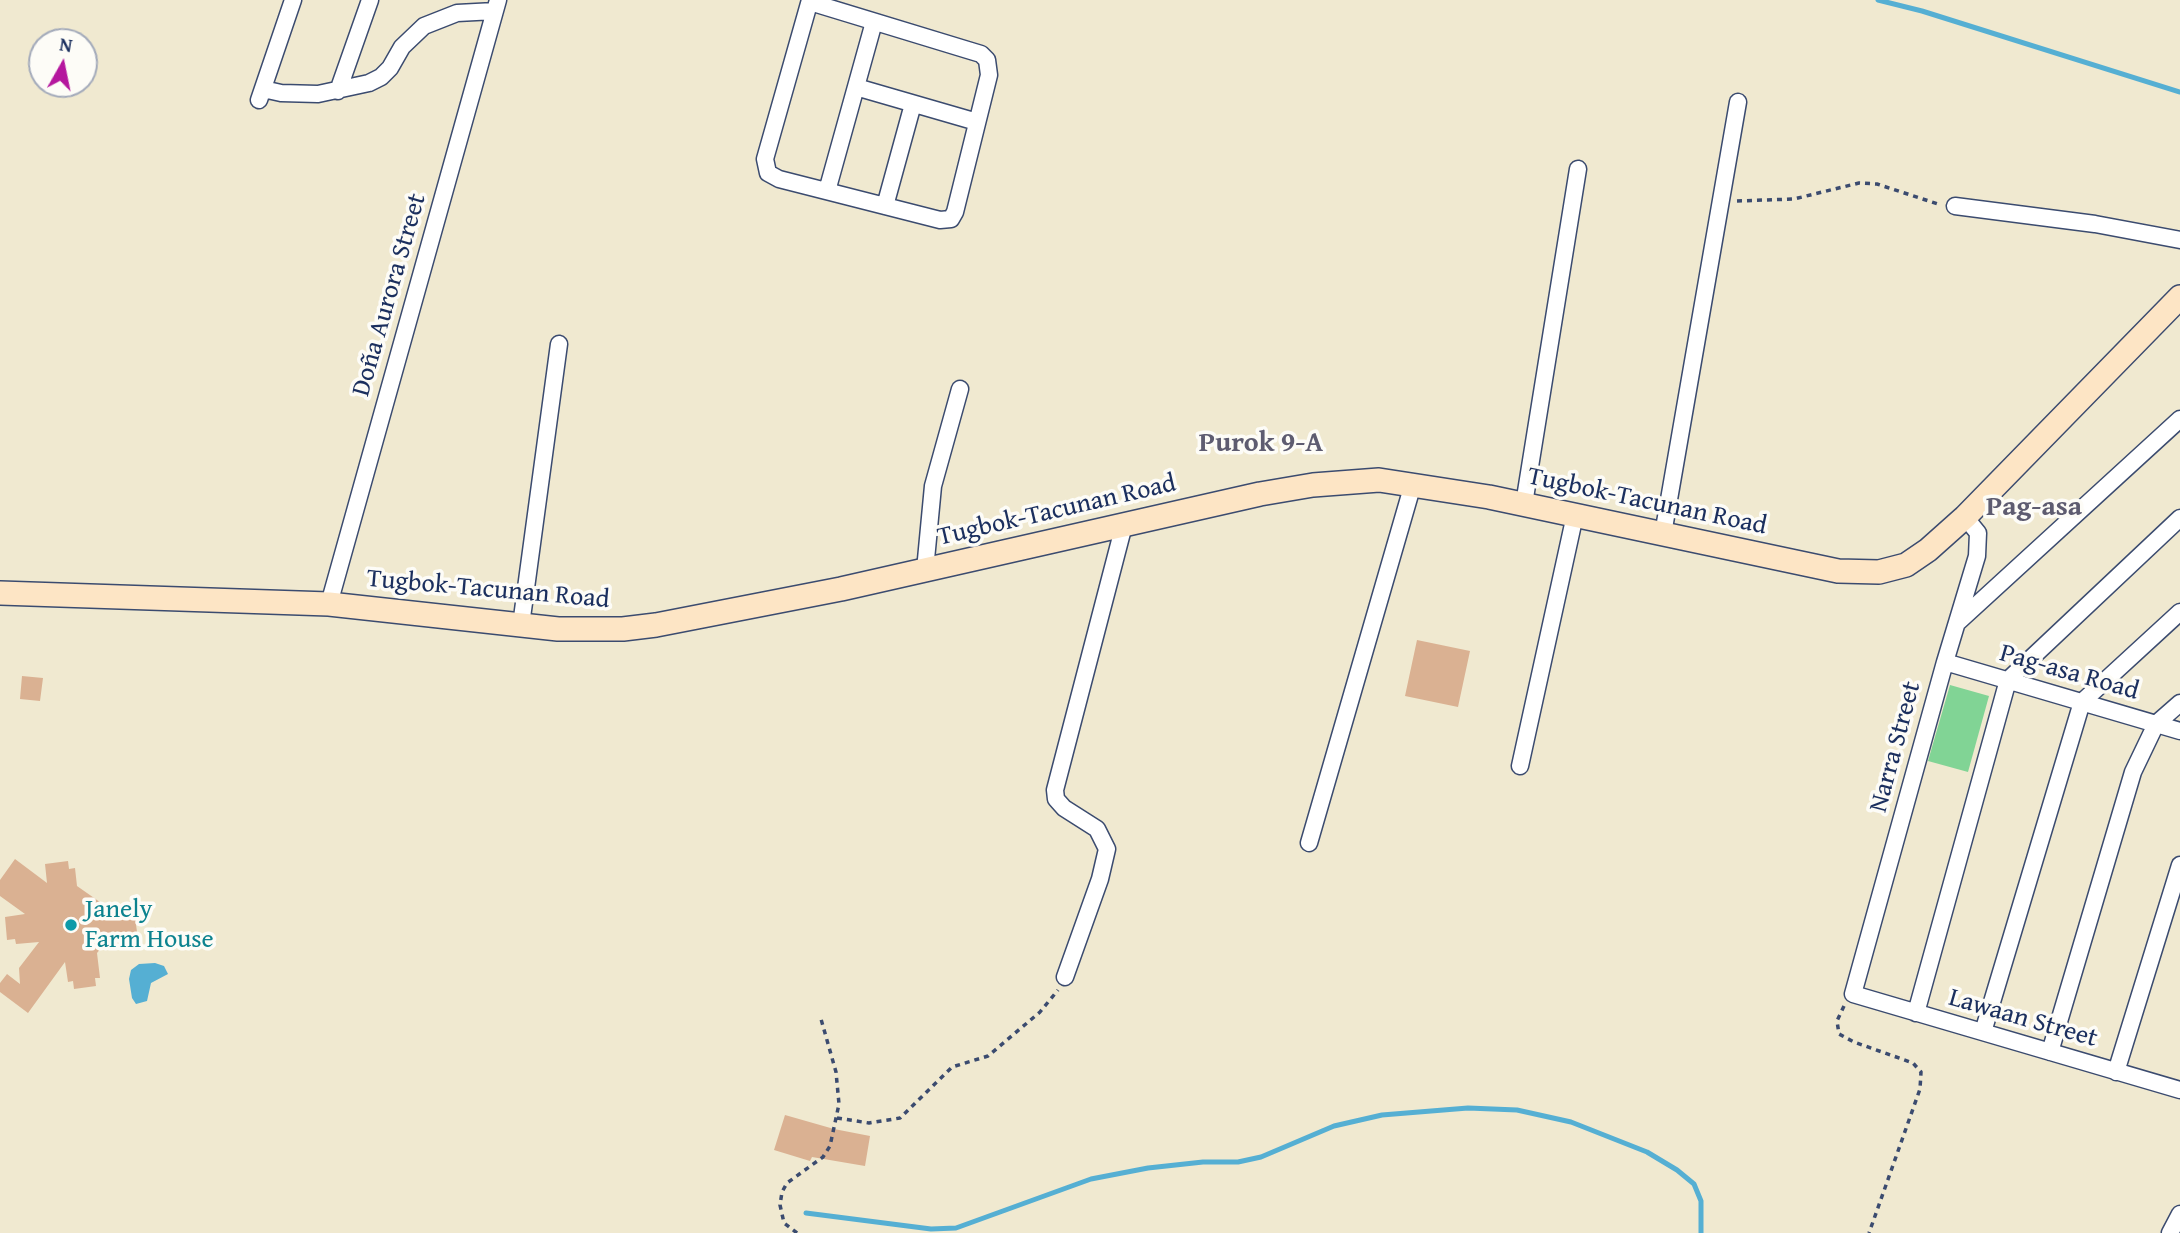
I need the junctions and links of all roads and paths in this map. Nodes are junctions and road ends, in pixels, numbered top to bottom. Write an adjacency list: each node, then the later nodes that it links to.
1 (293, 0): 7 (street)
2 (370, 0): 7 (street)
3 (810, 1): 5 (street); 12 (street)
4 (496, 6): 7 (street); 30 (street, Doña Aurora Street)
5 (874, 22): 6 (street); 10 (street)
6 (856, 87): 9 (street); 12 (street)
7 (338, 91)
8 (1738, 102): 13 (street)
9 (913, 104): 10 (street); 14 (street)
10 (977, 122): 14 (street)
11 (1578, 169): 22 (street)
12 (827, 191): 14 (street)
13 (1721, 200): 15 (path); 27 (street)
14 (885, 206)
15 (1955, 206): 16 (street)
16 (2180, 240)
17 (2180, 297): 24 (street, Tugbok-Tacunan Road)
18 (559, 344): 33 (street)
19 (960, 389): 28 (street)
20 (2180, 419): 32 (street)
21 (1413, 484): 22 (street, Tugbok-Tacunan Road); 26 (street, Tugbok-Tacunan Road); 41 (street)
22 (1524, 504): 23 (street, Tugbok-Tacunan Road)
23 (1575, 514): 27 (street, Tugbok-Tacunan Road); 40 (street)
24 (1965, 516): 27 (street, Tugbok-Tacunan Road); 32 (street, Narra Street)
25 (2180, 518): 35 (street)
26 (1124, 525): 28 (street, Tugbok-Tacunan Road); 43 (street)
27 (1663, 534)
28 (925, 570): 33 (street, Tugbok-Tacunan Road)
29 (0, 593): 30 (street, Tugbok-Tacunan Road)
30 (329, 604): 33 (street, Tugbok-Tacunan Road)
31 (2180, 612): 36 (street)
32 (1956, 624): 34 (street, Narra Street)
33 (521, 625)
34 (1945, 662): 35 (street, Pag-asa Road); 44 (street, Narra Street)
35 (2008, 680): 36 (street, Pag-asa Road); 45 (street)
36 (2082, 702): 38 (street, Pag-asa Road); 47 (street)
37 (2180, 703): 38 (street)
38 (2156, 724): 39 (street, Pag-asa Road); 48 (street)
39 (2180, 731)
40 (1520, 766)
41 (1309, 843)
42 (2180, 865): 49 (street)
43 (1065, 977): 51 (path)
44 (1853, 994): 45 (street, Lawaan Street); 54 (path)
45 (1916, 1013): 47 (street, Lawaan Street)
46 (821, 1019): 51 (path)
47 (1983, 1032): 48 (street, Lawaan Street)
48 (2050, 1052): 49 (street, Lawaan Street)
49 (2116, 1072): 50 (street, Lawaan Street)
50 (2179, 1088)
51 (837, 1118): 53 (path)
52 (2180, 1214): 55 (street)
53 (797, 1233)
54 (1869, 1233)
55 (2170, 1233)

